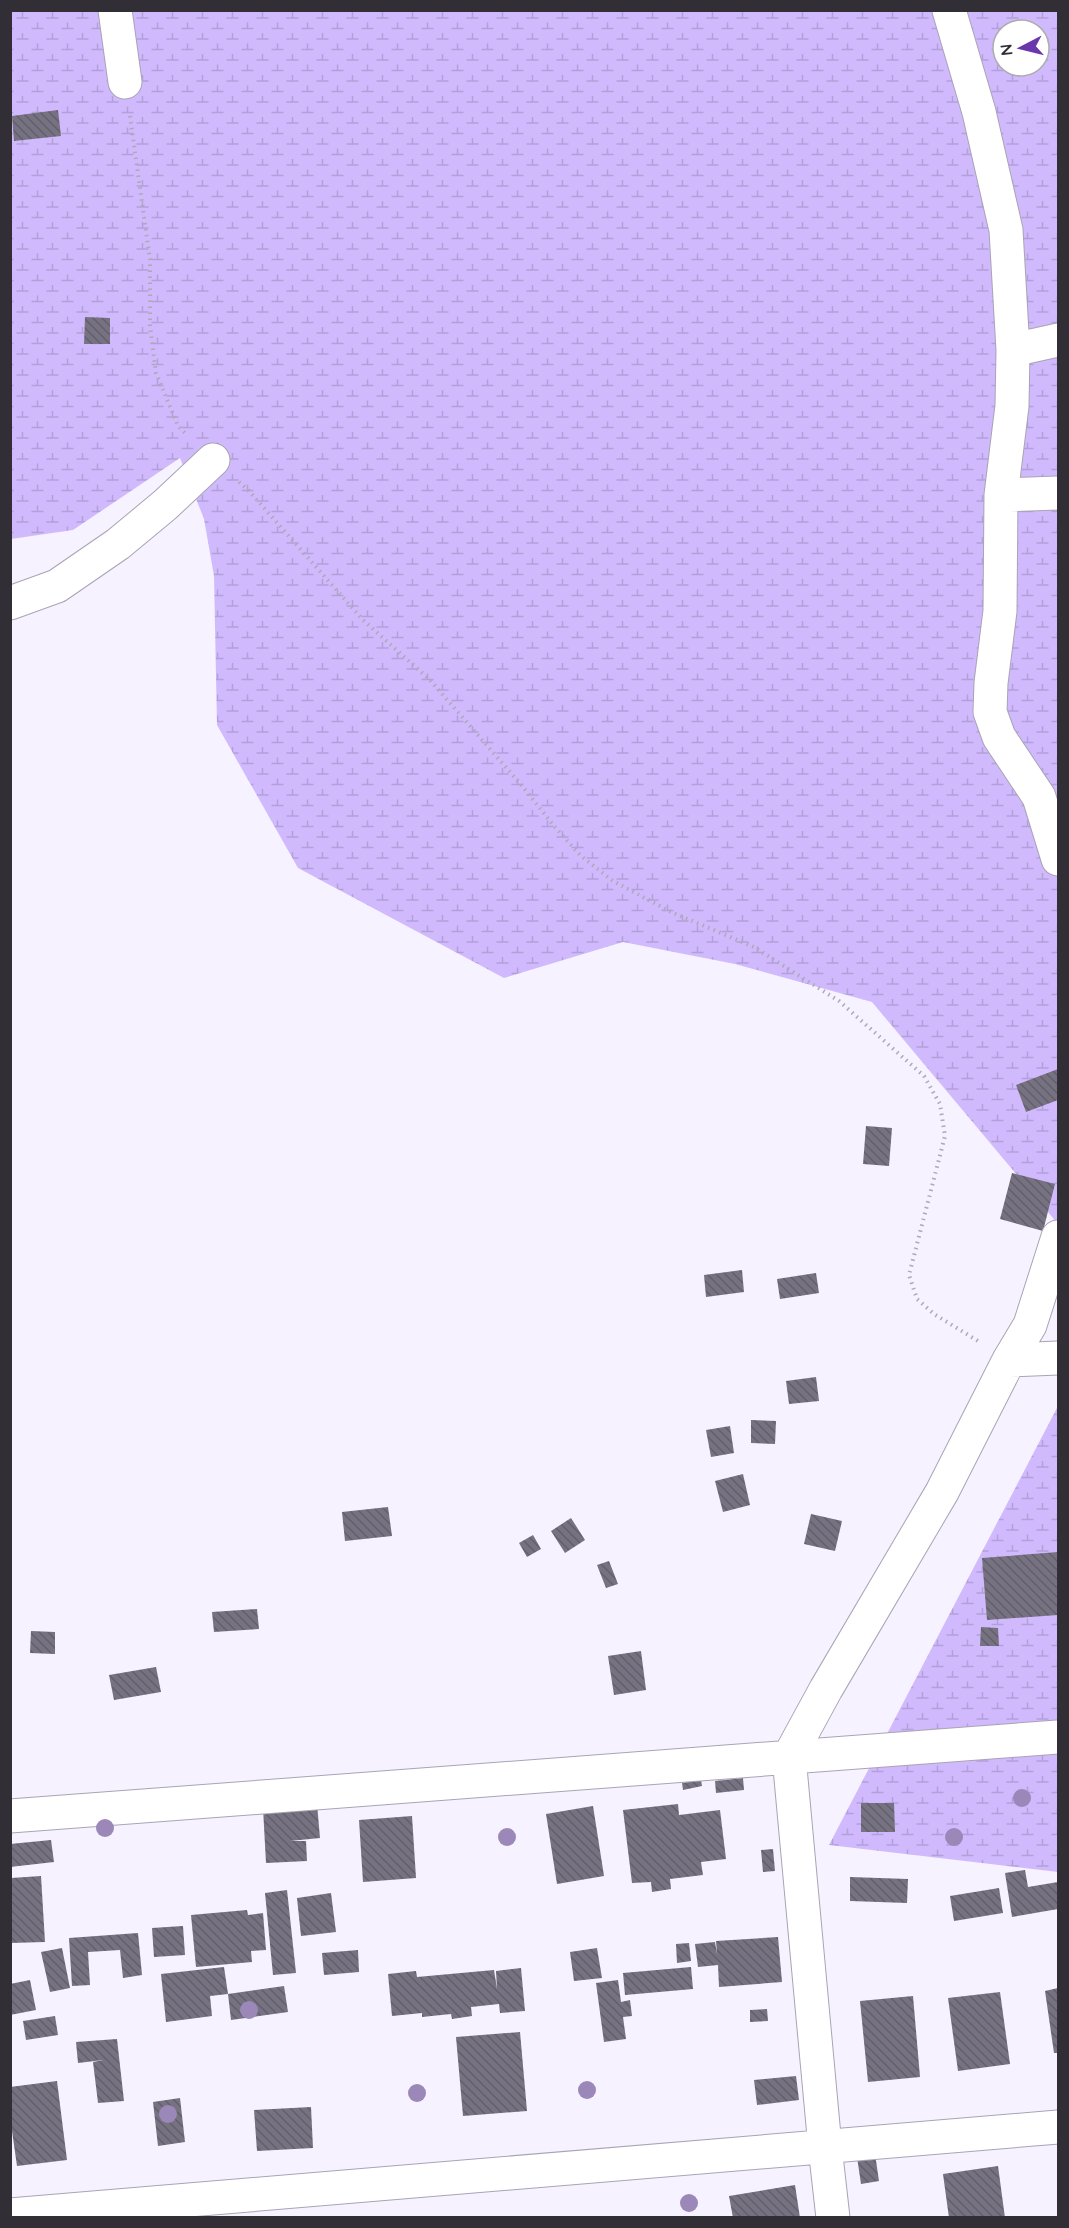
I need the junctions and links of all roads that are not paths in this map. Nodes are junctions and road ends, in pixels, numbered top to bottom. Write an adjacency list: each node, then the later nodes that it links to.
1 (115, 10): 3 (street)
2 (949, 10): 5 (street)
3 (125, 82)
4 (1059, 340): 5 (street)
5 (1013, 350): 8 (street)
6 (213, 460): 9 (street)
7 (1059, 493): 8 (street)
8 (1001, 495): 10 (street)
9 (10, 603)
10 (1059, 859)
11 (1059, 1237): 13 (street)
12 (1059, 1358): 13 (street)
13 (1009, 1360): 15 (street)
14 (1059, 1737): 15 (street)
15 (789, 1757): 16 (street); 18 (street)
16 (10, 1816)
17 (1059, 2127): 18 (street)
18 (825, 2147): 19 (street); 20 (street)
19 (10, 2215)
20 (833, 2217)

